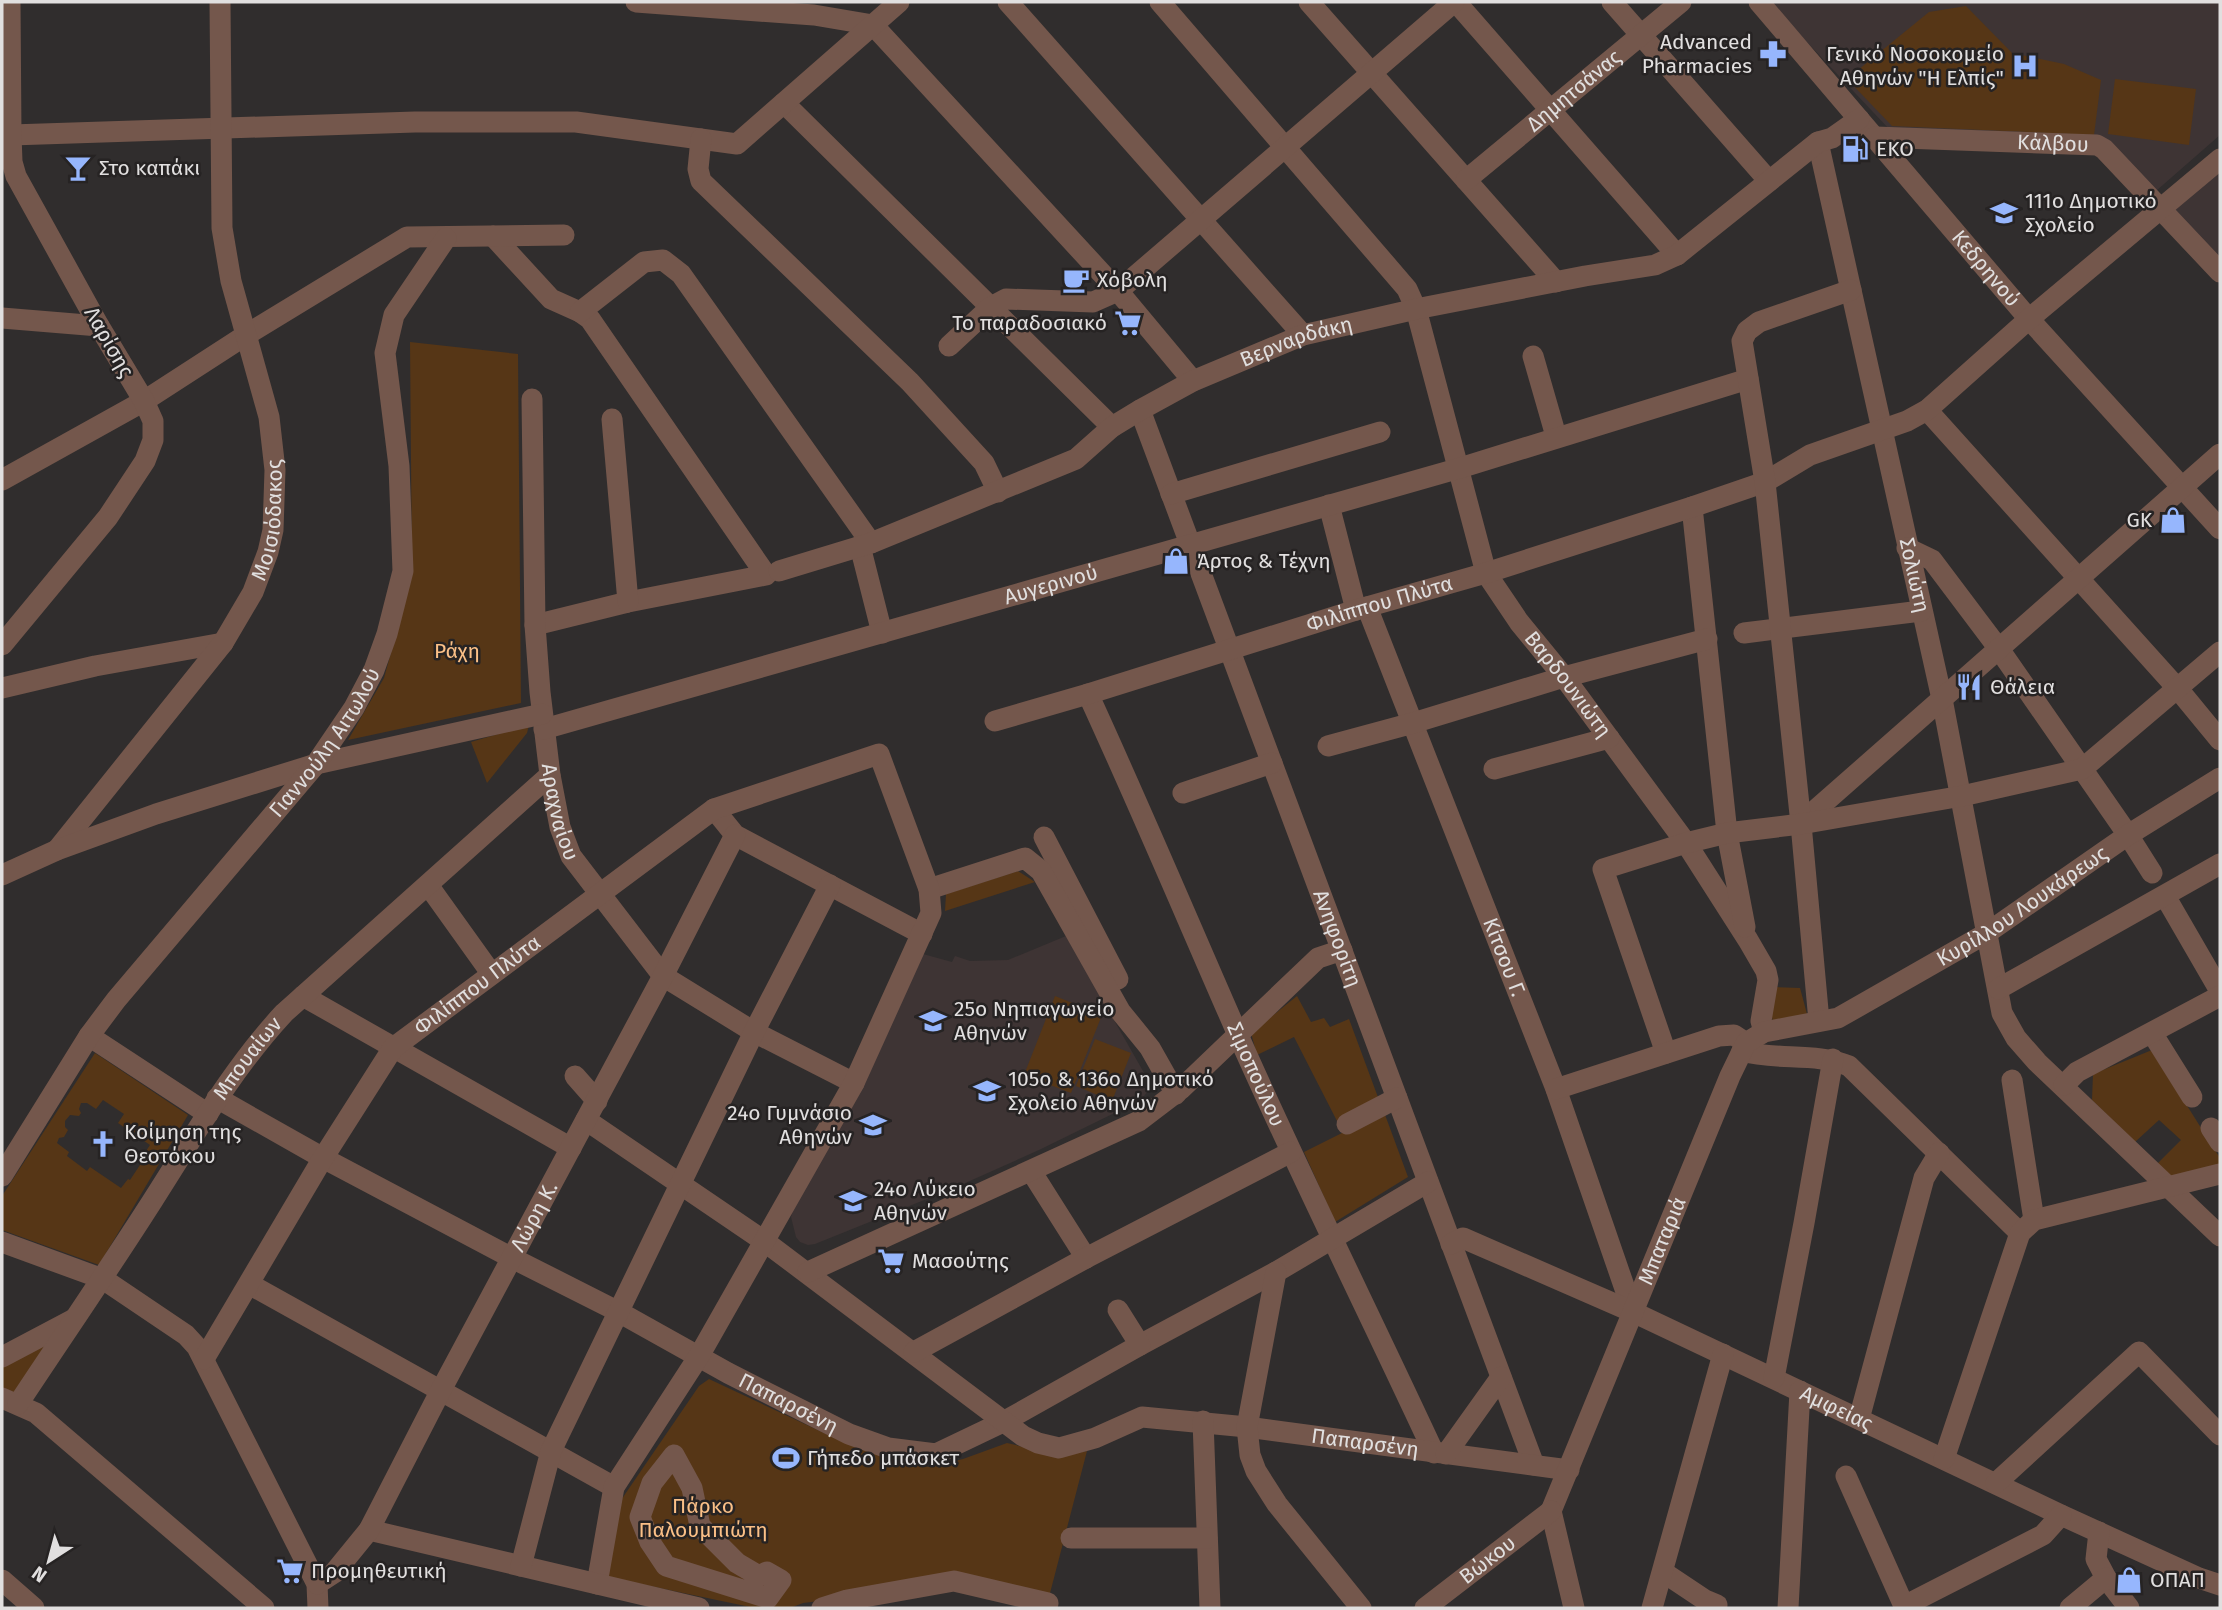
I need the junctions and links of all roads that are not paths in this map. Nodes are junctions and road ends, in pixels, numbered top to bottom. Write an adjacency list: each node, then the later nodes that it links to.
1 (10, 2): 19 (street, Λαρίσης)
2 (220, 2): 18 (street, Μοισιόδακος)
3 (636, 2): 12 (street)
4 (899, 2): 12 (street)
5 (1008, 2): 28 (street)
6 (1160, 2): 23 (street, Βαρδουνιώτη)
7 (1309, 2): 14 (street)
8 (1455, 2): 14 (street); 16 (street)
9 (1612, 2): 13 (street)
10 (1681, 2): 13 (street, Δημητσάνας)
11 (1759, 2): 17 (street, Κεδρηνού)
12 (873, 25): 15 (street); 36 (street)
13 (1642, 36): 16 (street, Δημητσάνας); 26 (street)
14 (1373, 74): 23 (street); 25 (street)
15 (785, 103): 21 (street); 37 (street)
16 (1550, 111): 25 (street, Δημητσάνας); 32 (street)
17 (1854, 113): 20 (street, Κεδρηνού); 22 (street, Βερναρδάκη)
18 (220, 127): 19 (street); 21 (street); 43 (street, Μοισιόδακος)
19 (6, 136): 42 (street, Λαρίσης)
20 (1874, 137): 27 (street, Κάλβου); 41 (street, Κεδρηνού)
21 (701, 139): 63 (street)
22 (1818, 142): 26 (street, Βερναρδάκη); 35 (street, Σολιώτη)
23 (1287, 147): 28 (street); 38 (street, Βαρδουνιώτη)
24 (2220, 159): 27 (street, Φιλίππου Πλύτα)
25 (1466, 180): 34 (street)
26 (1769, 181): 32 (street, Βερναρδάκη)
27 (2162, 209): 33 (street, Κάλβου); 41 (street, Φιλίππου Πλύτα)
28 (1202, 221): 36 (street); 44 (street)
29 (564, 235): 30 (street)
30 (493, 236): 31 (street); 39 (street)
31 (446, 238): 43 (street); 99 (street, Γιαννούλη Αιτωλού)
32 (1677, 255): 34 (street, Βερναρδάκη)
33 (2220, 272)
34 (1556, 282): 38 (street, Βερναρδάκη)
35 (1850, 290): 47 (street); 55 (street, Σολιώτη)
36 (1118, 291): 37 (street); 48 (street)
37 (992, 307): 45 (street); 54 (street)
38 (1416, 309): 44 (street, Βερναρδάκη); 59 (street, Βαρδουνιώτη)
39 (580, 312): 68 (street); 71 (street)
40 (2, 318): 42 (street)
41 (2029, 319): 52 (street, Φιλίππου Πλύτα); 62 (street, Κεδρηνού)
42 (99, 326): 50 (street, Λαρίσης)
43 (246, 335): 50 (street); 82 (street, Μοισιόδακος)
44 (1303, 335): 48 (street, Βερναρδάκη)
45 (949, 346)
46 (1533, 356): 57 (street)
47 (1748, 379): 57 (street, Αυγερινού); 61 (street)
48 (1193, 381): 51 (street, Βερναρδάκη)
49 (532, 399): 77 (street, Αραχναίου)
50 (144, 401): 60 (street); 83 (street, Λαρίσης)
51 (1140, 410): 54 (street, Βερναρδάκη); 64 (street, Ανηφορίτη)
52 (1927, 410): 55 (street, Φιλίππου Πλύτα); 73 (street)
53 (612, 419): 74 (street)
54 (1112, 427): 63 (street, Βερναρδάκη)
55 (1881, 430): 61 (street, Φιλίππου Πλύτα); 70 (street, Σολιώτη)
56 (1380, 432): 64 (street)
57 (1556, 436): 59 (street, Αυγερινού)
58 (2220, 454): 62 (street)
59 (1460, 468): 65 (street, Αυγερινού); 72 (street, Βαρδουνιώτη)
60 (2, 480)
61 (1765, 482): 66 (street, Φιλίππου Πλύτα); 78 (street)
62 (2182, 487): 67 (street, Κεδρηνού); 73 (street)
63 (998, 492): 68 (street, Βερναρδάκη)
64 (1171, 494): 69 (street, Ανηφορίτη)
65 (1329, 505): 69 (street, Αυγερινού); 75 (street, Κίτσου Γ.)
66 (1692, 507): 72 (street, Φιλίππου Πλύτα); 81 (street)
67 (2220, 529)
68 (865, 544): 71 (street, Βερναρδάκη); 79 (street)
69 (1190, 545): 79 (street, Αυγερινού); 85 (street, Ανηφορίτη)
70 (1907, 548): 76 (street, Σολιώτη); 84 (street)
71 (772, 573): 74 (street, Βερναρδάκη)
72 (1486, 573): 75 (street, Φιλίππου Πλύτα); 87 (street, Βαρδουνιώτη)
73 (2078, 579): 84 (street); 89 (street)
74 (628, 602): 77 (street, Βερναρδάκη)
75 (1362, 608): 85 (street, Φιλίππου Πλύτα); 94 (street, Κίτσου Γ.)
76 (1921, 611): 78 (street); 91 (street, Σολιώτη)
77 (535, 625): 93 (street, Αραχναίου)
78 (1779, 627): 80 (street); 107 (street)
79 (882, 633): 93 (street, Αυγερινού)
80 (1744, 633)
81 (1707, 639): 87 (street); 108 (street)
82 (223, 643): 88 (street); 113 (street, Μοισιόδακος)
83 (2, 645)
84 (1999, 649): 91 (street); 101 (street)
85 (1229, 650): 90 (street, Φιλίππου Πλύτα); 98 (street, Ανηφορίτη)
86 (2220, 652): 89 (street)
87 (1564, 677): 94 (street); 95 (street, Βαρδουνιώτη)
88 (2, 688)
89 (2178, 689): 96 (street); 101 (street)
90 (1088, 694): 92 (street, Φιλίππου Πλύτα); 134 (street, Σιμοπούλου)
91 (1942, 699): 105 (street, Σολιώτη); 107 (street)
92 (995, 721)
93 (543, 722): 99 (street, Αυγερινού); 102 (street, Αραχναίου)
94 (1413, 723): 97 (street); 145 (street, Κίτσου Γ.)
95 (1609, 738): 100 (street); 112 (street, Βαρδουνιώτη)
96 (2220, 740)
97 (1328, 746)
98 (1272, 763): 104 (street); 125 (street, Ανηφορίτη)
99 (316, 764): 113 (street, Αυγερινού); 135 (street, Γιαννούλη Αιτωλού)
100 (1494, 769)
101 (2082, 769): 105 (street); 110 (street)
102 (550, 775): 117 (street, Μπουαίων); 120 (street, Αραχναίου)
103 (2220, 778): 110 (street, Κυρίλλου Λουκάρεως)
104 (1183, 793)
105 (1962, 796): 107 (street); 122 (street, Σολιώτη)
106 (714, 809): 109 (street); 119 (street, Φιλίππου Πλύτα); 120 (street, Φιλίππου Πλύτα)
107 (1801, 824): 108 (street); 131 (street)
108 (1727, 833): 112 (street); 124 (street)
109 (735, 835): 118 (street); 127 (street, Λώρη Κ.)
110 (2128, 835): 115 (street); 122 (street, Κυρίλλου Λουκάρεως)
111 (1044, 836): 138 (street)
112 (1686, 843): 124 (street, Βαρδουνιώτη); 139 (street)
113 (57, 850): 116 (street, Αυγερινού)
114 (2220, 864): 121 (street)
115 (2152, 873)
116 (2, 875)
117 (428, 885): 126 (street); 130 (street, Μπουαίων)
118 (830, 886): 123 (street); 132 (street)
119 (929, 889): 123 (street); 138 (street)
120 (599, 894): 126 (street, Φιλίππου Πλύτα); 127 (street, Αραχναίου)
121 (2165, 896): 128 (street); 129 (street)
122 (1987, 933): 128 (street, Σολιώτη); 131 (street, Κυρίλλου Λουκάρεως)
123 (922, 934): 143 (street)
124 (1748, 940): 136 (street, Βαρδουνιώτη)
125 (1342, 950): 134 (street); 148 (street, Ανηφορίτη)
126 (491, 973): 137 (street, Φιλίππου Πλύτα)
127 (663, 976): 132 (street, Αραχναίου); 149 (street, Λώρη Κ.)
128 (1998, 989): 144 (street, Σολιώτη)
129 (2220, 994): 133 (street)
130 (303, 996): 137 (street); 150 (street, Μπουαίων)
131 (1819, 1021): 136 (street)
132 (754, 1032): 143 (street, Αραχναίου); 160 (street)
133 (2152, 1033): 144 (street); 147 (street)
134 (1238, 1035): 146 (street); 154 (street, Σιμοπούλου)
135 (89, 1036): 150 (street, Παπαρσένη); 159 (street, Γιαννούλη Αιτωλού)
136 (1751, 1042): 139 (street); 140 (street); 177 (street, Μπαταριά)
137 (393, 1048): 153 (street); 156 (street, Φιλίππου Πλύτα)
138 (1150, 1048): 146 (street)
139 (1666, 1053): 145 (street)
140 (1833, 1059): 155 (street); 186 (street)
141 (575, 1076): 149 (street)
142 (2012, 1080): 163 (street)
143 (854, 1083): 166 (street)
144 (2064, 1085): 162 (street)
145 (1556, 1089): 177 (street, Κίτσου Γ.)
146 (1176, 1094): 157 (street)
147 (2192, 1097)
148 (1396, 1098): 152 (street); 161 (street, Ανηφορίτη)
149 (597, 1101): 151 (street, Λώρη Κ.)
150 (213, 1106): 156 (street, Παπαρσένη); 173 (street, Μπουαίων)
151 (586, 1120): 153 (street, Λώρη Κ.); 160 (street)
152 (1347, 1124)
153 (571, 1148): 169 (street, Λώρη Κ.)
154 (1291, 1152): 165 (street, Σιμοπούλου); 170 (street)
155 (1939, 1153): 163 (street); 190 (street)
156 (323, 1158): 169 (street, Παπαρσένη); 174 (street, Φιλίππου Πλύτα)
157 (1031, 1171): 170 (street); 171 (street)
158 (2220, 1174): 162 (street)
159 (2, 1176)
160 (680, 1182): 166 (street); 176 (street)
161 (1428, 1182): 165 (street); 168 (street, Ανηφορίτη)
162 (2168, 1188): 163 (street); 164 (street)
163 (2027, 1226): 197 (street)
164 (2220, 1236)
165 (1333, 1238): 172 (street); 196 (street, Σιμοπούλου)
166 (764, 1241): 171 (street); 182 (street)
167 (2, 1242): 173 (street)
168 (1451, 1244): 177 (street, Αμφείας); 185 (street, Ανηφορίτη)
169 (512, 1258): 176 (street, Παπαρσένη); 187 (street, Λώρη Κ.)
170 (1086, 1258): 180 (street)
171 (808, 1272): 180 (street)
172 (1276, 1272): 179 (street); 193 (street)
173 (103, 1279): 178 (street, Μπουαίων); 184 (street)
174 (249, 1284): 184 (street, Φιλίππου Πλύτα); 187 (street)
175 (1118, 1310): 179 (street)
176 (617, 1311): 182 (street, Παπαρσένη); 195 (street)
177 (1633, 1312): 181 (street, Αμφείας); 199 (street, Μπαταριά)
178 (76, 1318): 183 (street); 189 (street, Μπουαίων)
179 (1140, 1345): 191 (street)
180 (914, 1352): 191 (street)
181 (1723, 1354): 186 (street, Αμφείας); 210 (street)
182 (699, 1356): 191 (street, Παπαρσένη); 202 (street)
183 (2, 1357)
184 (204, 1359): 213 (street)
185 (1501, 1377): 196 (street); 198 (street, Ανηφορίτη)
186 (1774, 1378): 188 (street, Αμφείας)
187 (441, 1390): 195 (street); 205 (street, Λώρη Κ.)
188 (1800, 1391): 190 (street, Αμφείας); 229 (street)
189 (10, 1401): 220 (street)
190 (1859, 1419): 197 (street, Αμφείας)
191 (1005, 1421): 192 (street, Παπαρσένη)
192 (1203, 1421): 193 (street, Παπαρσένη); 208 (street)
193 (1247, 1427): 196 (street, Παπαρσένη); 225 (street)
194 (2220, 1435): 201 (street)
195 (551, 1451): 202 (street); 209 (street)
196 (1440, 1454): 198 (street, Παπαρσένη)
197 (1944, 1459): 201 (street, Αμφείας)
198 (1534, 1465): 199 (street, Παπαρσένη)
199 (1569, 1469): 203 (street, Μπαταριά)
200 (1846, 1476): 204 (street)
201 (1996, 1483): 204 (street, Αμφείας)
202 (614, 1487): 214 (street)
203 (1551, 1511): 226 (street, Βώκου); 227 (street)
204 (2062, 1515): 206 (street, Αμφείας)
205 (369, 1530): 209 (street); 213 (street, Λώρη Κ.)
206 (2099, 1532): 211 (street); 215 (street, Αμφείας)
207 (1071, 1538): 208 (street)
208 (1207, 1538): 224 (street)
209 (521, 1566): 214 (street)
210 (1663, 1572): 217 (street); 228 (street)
211 (2106, 1578): 230 (street); 231 (street)
212 (2, 1580): 219 (street)
213 (317, 1584): 221 (street)
214 (597, 1584): 222 (street)
215 (2220, 1585)
216 (768, 1598): 216 (street)
217 (1717, 1605)
218 (1047, 1606): 223 (street)
219 (34, 1608)
220 (264, 1608)
221 (318, 1608)
222 (699, 1608)
223 (822, 1608)
224 (1210, 1608)
225 (1361, 1608)
226 (1425, 1608)
227 (1574, 1608)
228 (1652, 1608)
229 (1788, 1608)
230 (2070, 1608)
231 (2129, 1608)

